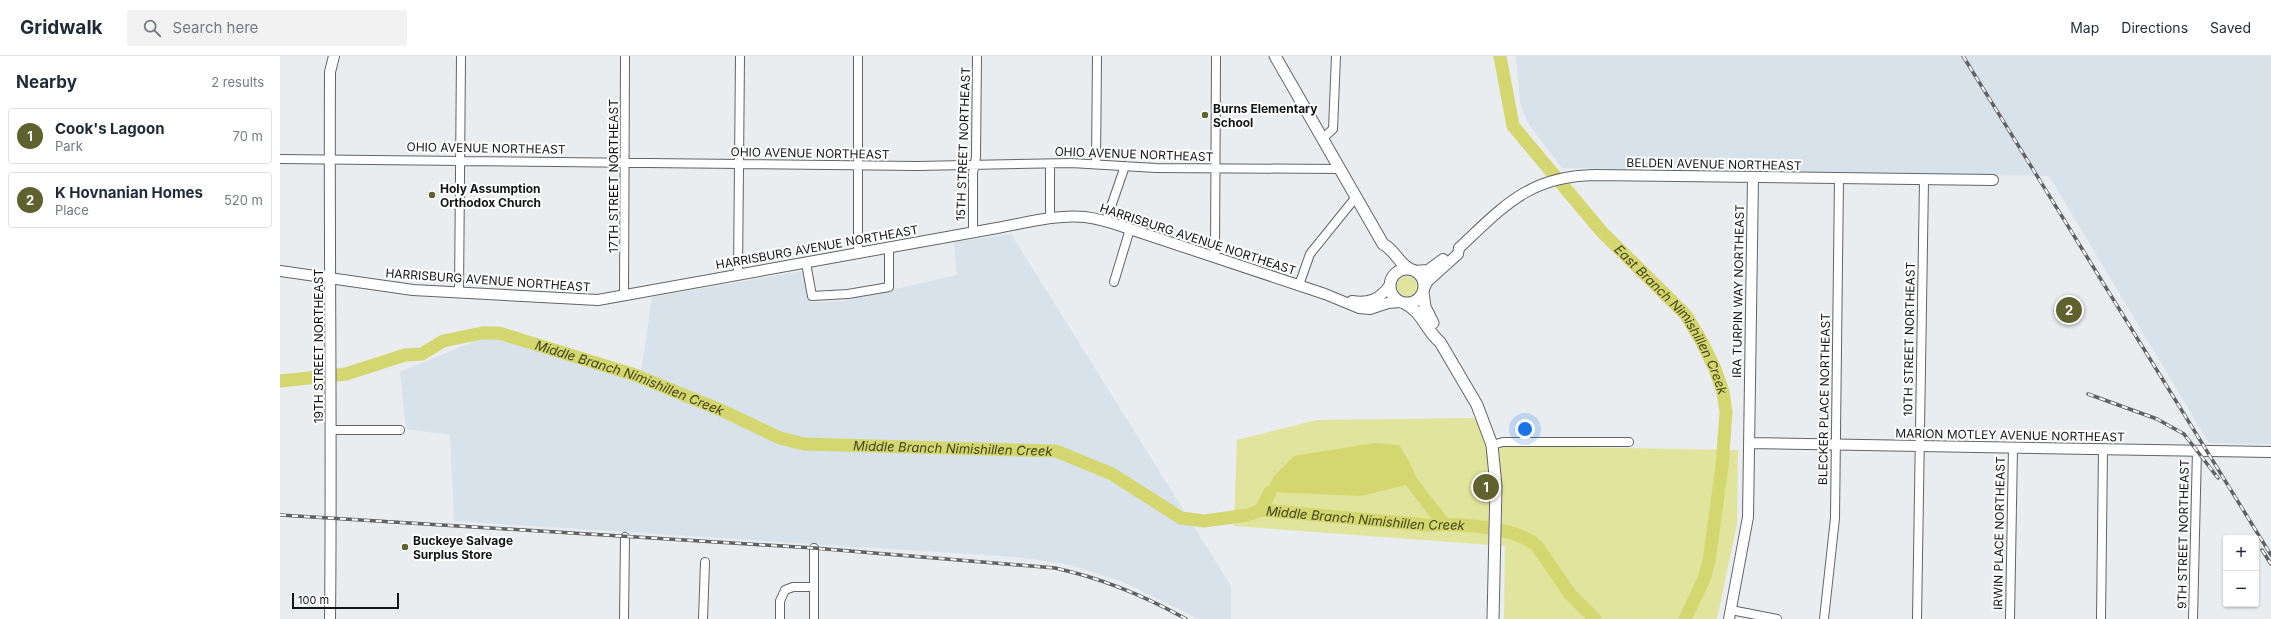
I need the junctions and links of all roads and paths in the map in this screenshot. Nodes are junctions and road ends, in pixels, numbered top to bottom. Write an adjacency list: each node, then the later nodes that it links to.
1 (326, 56): 12 (street, 19TH STREET NORTHEAST)
2 (334, 56): 12 (street, 19TH STREET NORTHEAST)
3 (461, 56): 16 (street)
4 (625, 56): 17 (street, 17TH STREET NORTHEAST)
5 (740, 56): 18 (street)
6 (858, 56): 21 (street)
7 (977, 56): 22 (street, 15TH STREET NORTHEAST)
8 (1096, 56): 20 (street)
9 (1216, 56): 24 (street)
10 (1275, 56): 13 (main road)
11 (1336, 56): 13 (street)
12 (330, 72): 15 (street, 19TH STREET NORTHEAST)
13 (1322, 139): 25 (main road)
14 (280, 159): 15 (street, OHIO AVENUE NORTHEAST)
15 (330, 159): 16 (street, OHIO AVENUE NORTHEAST); 44 (street, 19TH STREET NORTHEAST)
16 (461, 160): 17 (street, OHIO AVENUE NORTHEAST); 49 (street)
17 (625, 162): 18 (street, OHIO AVENUE NORTHEAST); 50 (street, 17TH STREET NORTHEAST)
18 (739, 164): 21 (street, OHIO AVENUE NORTHEAST); 43 (street)
19 (1050, 164): 20 (street, OHIO AVENUE NORTHEAST); 22 (street, OHIO AVENUE NORTHEAST); 31 (street)
20 (1096, 164): 23 (street, OHIO AVENUE NORTHEAST)
21 (858, 165): 22 (street, OHIO AVENUE NORTHEAST); 38 (street)
22 (975, 165): 34 (street, 15TH STREET NORTHEAST)
23 (1125, 166): 24 (street, OHIO AVENUE NORTHEAST); 32 (street)
24 (1216, 169): 25 (street, OHIO AVENUE NORTHEAST); 39 (street)
25 (1340, 169): 30 (main road)
26 (1753, 177): 27 (street, BELDEN AVENUE NORTHEAST); 37 (street, BELDEN AVENUE NORTHEAST); 57 (street, IRA TURPIN WAY NORTHEAST)
27 (1838, 178): 28 (street, BELDEN AVENUE NORTHEAST); 59 (street, BLECKER PLACE NORTHEAST)
28 (1924, 180): 29 (street, BELDEN AVENUE NORTHEAST); 60 (street, 10TH STREET NORTHEAST)
29 (1993, 180)
30 (1356, 197): 35 (main road); 47 (street)
31 (1050, 219): 32 (street, HARRISBURG AVENUE NORTHEAST); 34 (street, HARRISBURG AVENUE NORTHEAST)
32 (1106, 221): 33 (street, HARRISBURG AVENUE NORTHEAST)
33 (1130, 229): 39 (street, HARRISBURG AVENUE NORTHEAST); 45 (street)
34 (973, 232): 36 (street, HARRISBURG AVENUE NORTHEAST)
35 (1383, 244): 41 (main road); 46 (main road)
36 (889, 248): 38 (street, HARRISBURG AVENUE NORTHEAST); 40 (street)
37 (1459, 248): 41 (street, BELDEN AVENUE NORTHEAST); 48 (street, BELDEN AVENUE NORTHEAST)
38 (858, 253): 40 (street, HARRISBURG AVENUE NORTHEAST)
39 (1215, 257): 47 (street, HARRISBURG AVENUE NORTHEAST)
40 (806, 263): 43 (street, HARRISBURG AVENUE NORTHEAST)
41 (1413, 270): 46 (main road); 48 (main road)
42 (280, 272): 44 (street, HARRISBURG AVENUE NORTHEAST)
43 (738, 275): 50 (street, HARRISBURG AVENUE NORTHEAST)
44 (332, 279): 49 (street, HARRISBURG AVENUE NORTHEAST); 54 (street, 19TH STREET NORTHEAST)
45 (1114, 282)
46 (1390, 284): 51 (street, HARRISBURG AVENUE NORTHEAST); 52 (main road)
47 (1299, 285): 51 (street, HARRISBURG AVENUE NORTHEAST)
48 (1424, 290): 52 (main road); 53 (main road)
49 (459, 292): 50 (street, HARRISBURG AVENUE NORTHEAST)
50 (624, 296)
51 (1346, 301): 52 (street, HARRISBURG AVENUE NORTHEAST)
52 (1402, 302): 53 (main road)
53 (1440, 342): 58 (main road)
54 (332, 430): 55 (street); 70 (street, 19TH STREET NORTHEAST)
55 (400, 430)
56 (1629, 442): 58 (street)
57 (1749, 443): 59 (street, MARION MOTLEY AVENUE NORTHEAST); 69 (street, IRA TURPIN WAY NORTHEAST)
58 (1492, 445): 75 (main road)
59 (1835, 445): 60 (street, MARION MOTLEY AVENUE NORTHEAST); 77 (street, BLECKER PLACE NORTHEAST)
60 (1920, 446): 61 (street, MARION MOTLEY AVENUE NORTHEAST); 78 (street, 10TH STREET NORTHEAST)
61 (2013, 447): 62 (street, MARION MOTLEY AVENUE NORTHEAST); 79 (street, IRWIN PLACE NORTHEAST)
62 (2103, 449): 63 (street, MARION MOTLEY AVENUE NORTHEAST); 80 (street)
63 (2197, 450): 64 (street, MARION MOTLEY AVENUE NORTHEAST); 81 (street, 9TH STREET NORTHEAST)
64 (2271, 452)
65 (625, 536): 71 (street)
66 (814, 548): 68 (street)
67 (705, 562): 72 (street)
68 (814, 587): 73 (street); 74 (street)
69 (1730, 615): 76 (street)
70 (330, 619)
71 (624, 619)
72 (704, 619)
73 (780, 619)
74 (814, 619)
75 (1493, 619)
76 (1777, 619)
77 (1824, 619)
78 (1917, 619)
79 (2010, 619)
80 (2101, 619)
81 (2193, 619)

